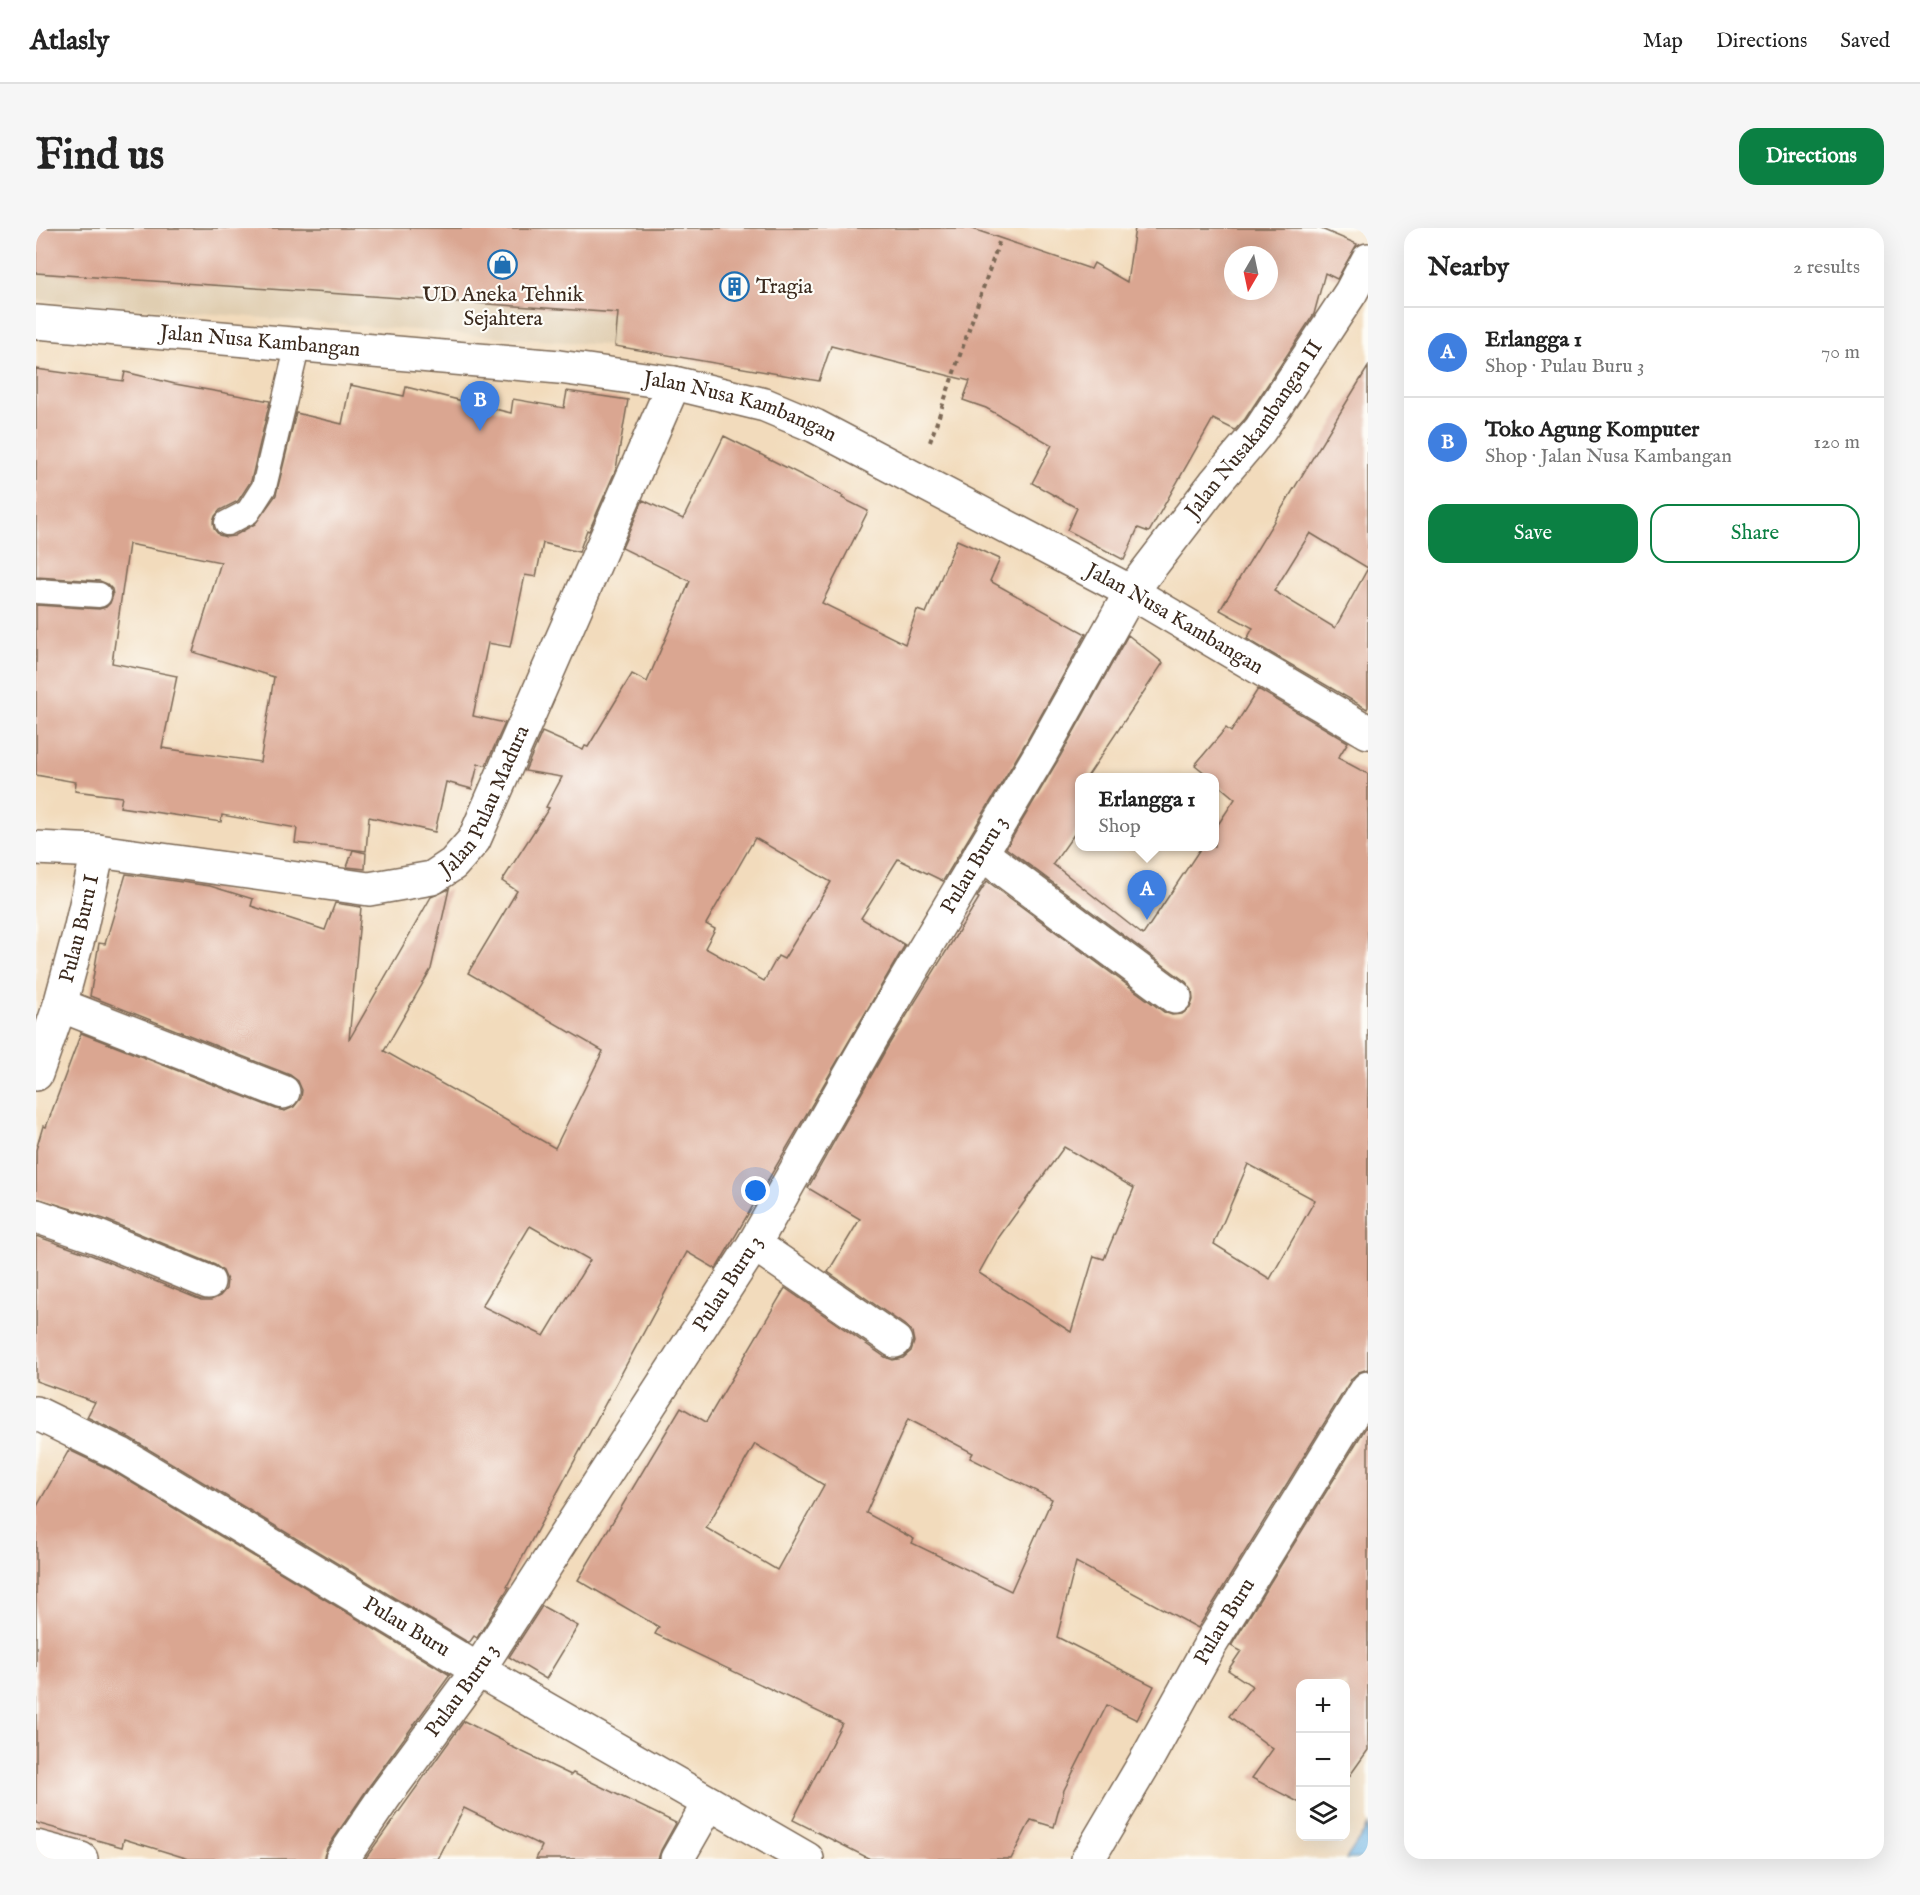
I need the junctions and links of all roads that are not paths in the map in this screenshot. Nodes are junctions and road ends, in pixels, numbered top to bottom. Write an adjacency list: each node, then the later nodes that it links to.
1 (1368, 260): 7 (street, Jalan Nusakambangan II)
2 (36, 322): 3 (street, Jalan Nusa Kambangan)
3 (298, 344): 4 (street, Jalan Nusa Kambangan); 5 (lane)
4 (674, 383): 7 (street, Jalan Nusa Kambangan); 11 (street, Jalan Pulau Madura)
5 (227, 523)
6 (36, 591): 8 (lane)
7 (1131, 592): 9 (street, Jalan Nusa Kambangan); 12 (street, Pulau Buru 3)
8 (99, 595)
9 (1368, 732)
10 (36, 848): 11 (street, Jalan Pulau Madura)
11 (98, 851): 14 (street, Pulau Buru I)
12 (981, 853): 13 (street); 18 (street, Pulau Buru 3)
13 (1175, 997)
14 (60, 1005): 15 (street, Pulau Buru I); 16 (street)
15 (36, 1074)
16 (283, 1092)
17 (36, 1216): 19 (street)
18 (754, 1244): 20 (street); 23 (street, Pulau Buru 3)
19 (208, 1282)
20 (895, 1341)
21 (1368, 1388): 30 (street, Pulau Buru)
22 (36, 1413): 23 (street, Pulau Buru)
23 (478, 1670): 24 (street, Pulau Buru); 27 (street, Pulau Buru 3)
24 (709, 1803): 28 (street); 29 (street, Pulau Buru)
25 (36, 1847): 26 (street)
26 (81, 1859)
27 (342, 1859)
28 (677, 1859)
29 (807, 1859)
30 (1088, 1859)

